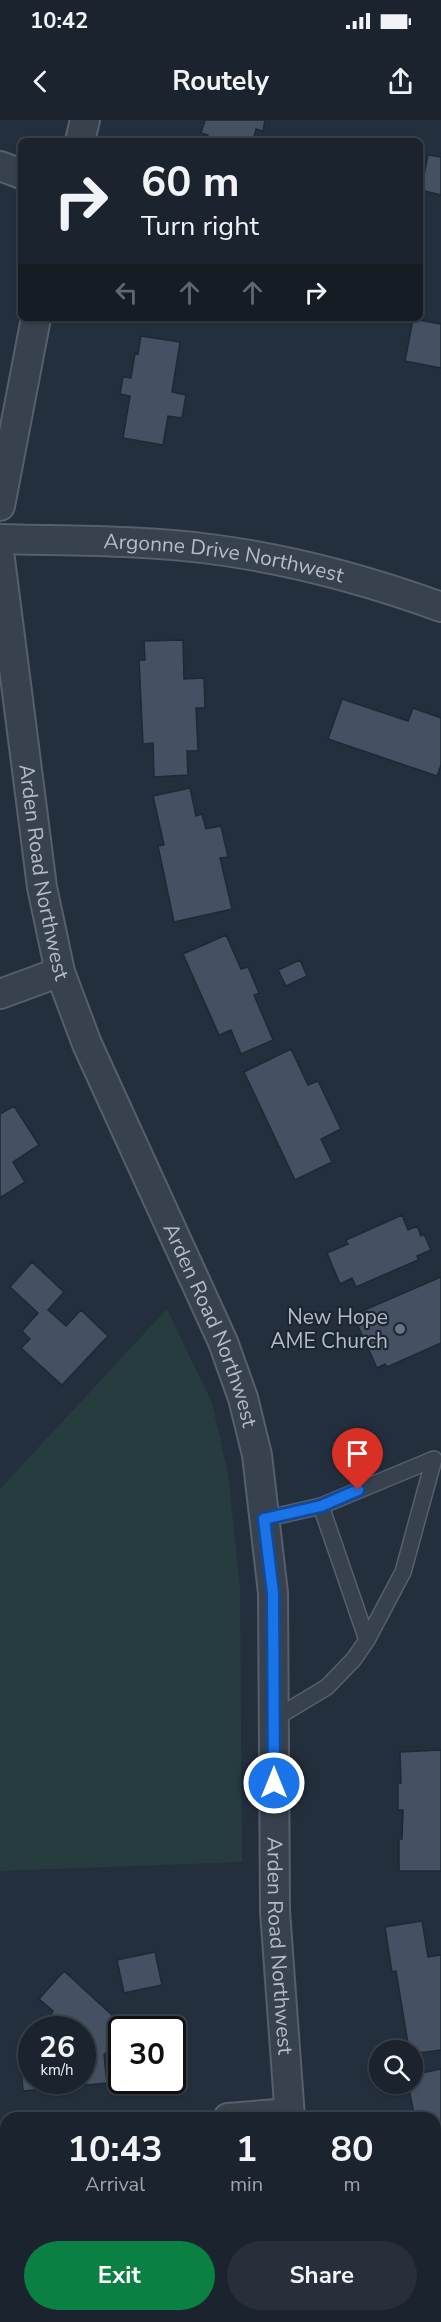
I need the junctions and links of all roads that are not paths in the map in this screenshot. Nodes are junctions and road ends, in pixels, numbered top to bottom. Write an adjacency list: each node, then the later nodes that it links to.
1 (85, 120): 2 (street)
2 (81, 138)
3 (0, 166): 4 (street)
4 (18, 173)
5 (35, 321): 6 (street)
6 (0, 506)
7 (0, 539): 9 (street, Argonne Drive Northwest)
8 (0, 559): 10 (street, Arden Road Northwest)
9 (441, 607)
10 (60, 972): 11 (street); 13 (street, Arden Road Northwest)
11 (0, 994)
12 (321, 1506): 13 (lane); 14 (lane); 14 (lane)
13 (264, 1519): 15 (street, Arden Road Northwest)
14 (367, 1640): 15 (lane)
15 (274, 1719): 16 (street, Arden Road Northwest)
16 (290, 2112)

